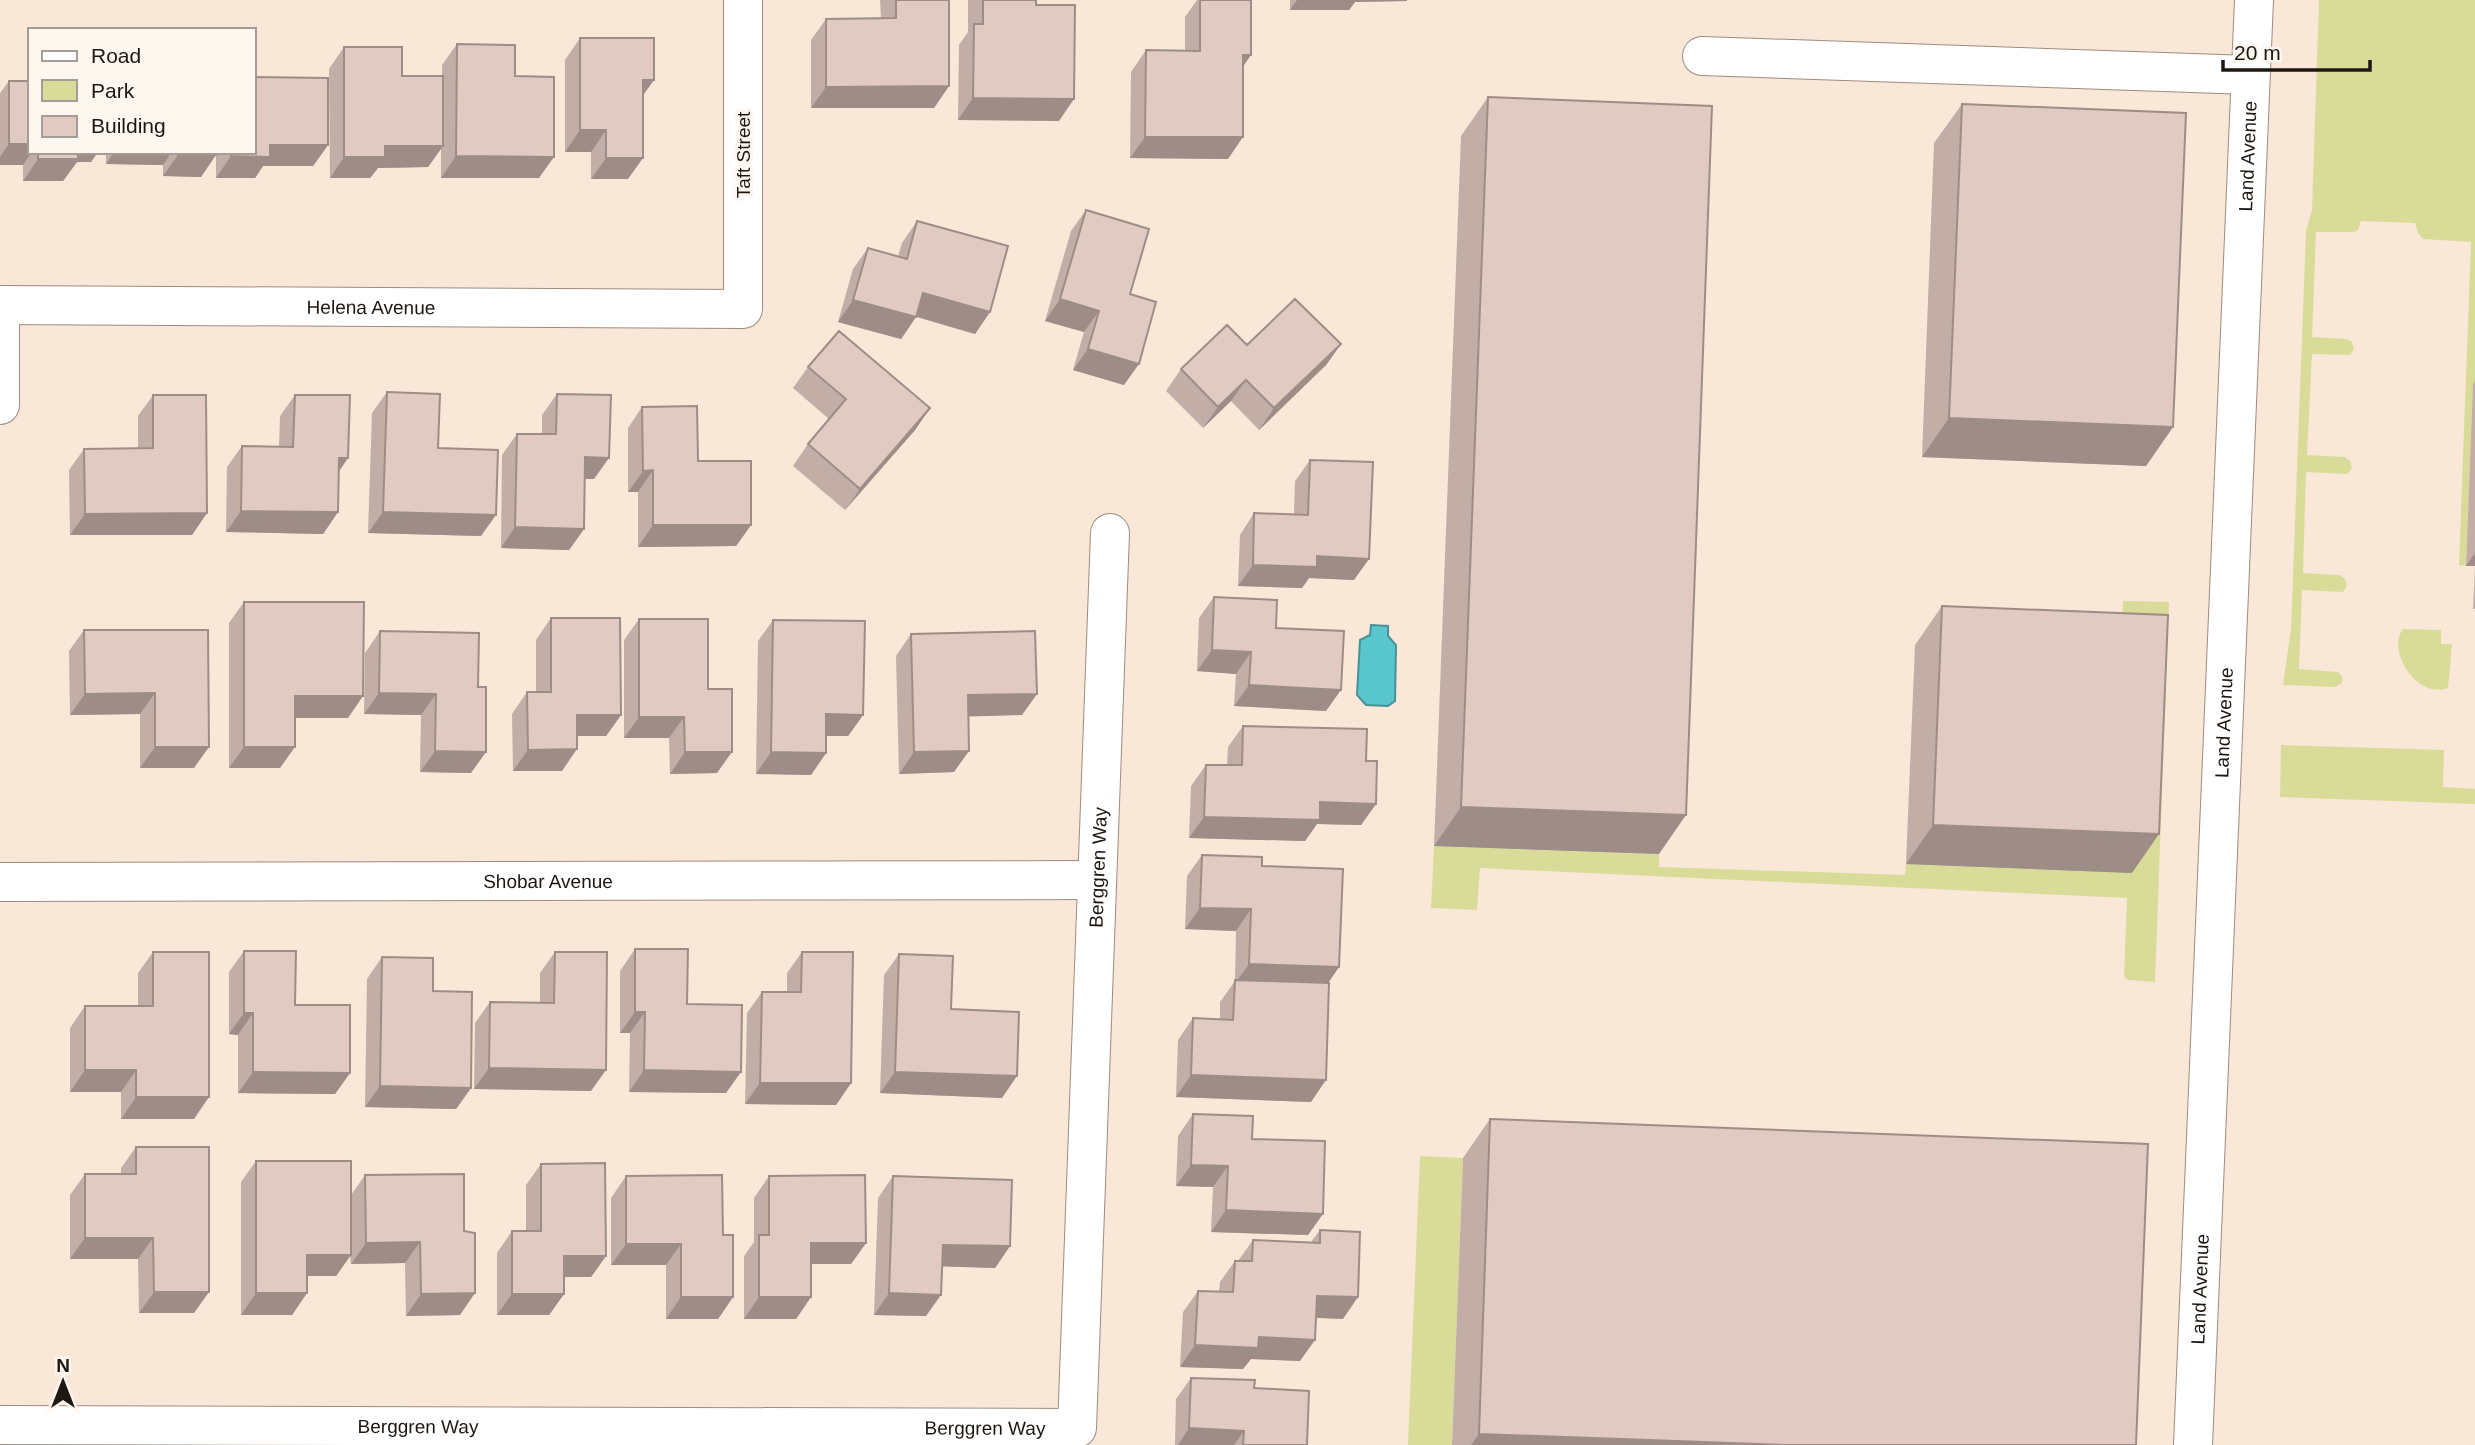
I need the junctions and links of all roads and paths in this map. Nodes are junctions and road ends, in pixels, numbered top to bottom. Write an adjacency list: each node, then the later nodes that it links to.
1 (743, 0): 6 (street, Taft Street)
2 (2253, 0): 4 (street, Land Avenue)
3 (1702, 55): 4 (street)
4 (2250, 75): 12 (street, Land Avenue)
5 (0, 305): 6 (street, Helena Avenue); 7 (street)
6 (743, 309)
7 (0, 405)
8 (1110, 533): 9 (street, Berggren Way)
9 (1097, 880): 10 (street, Shobar Avenue); 11 (street, Berggren Way)
10 (0, 882)
11 (0, 1425)
12 (2193, 1445)

